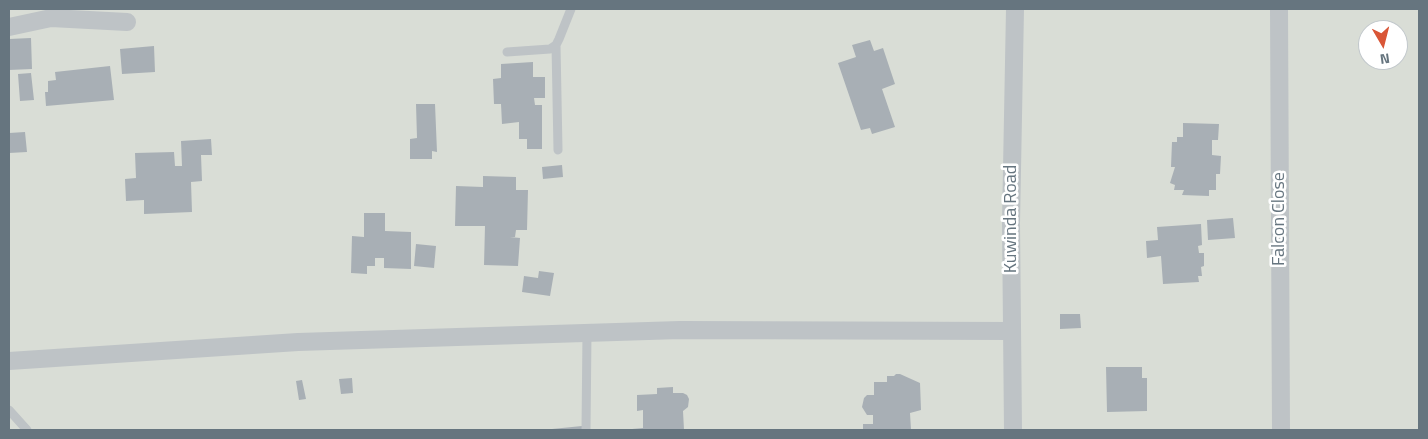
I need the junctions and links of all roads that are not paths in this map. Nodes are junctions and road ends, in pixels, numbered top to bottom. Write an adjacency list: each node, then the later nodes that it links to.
1 (571, 9): 6 (lane)
2 (1015, 9): 9 (street, Kuwinda Road)
3 (1279, 9): 16 (street, Falcon Close)
4 (127, 22): 5 (street)
5 (9, 27)
6 (556, 45): 7 (lane); 8 (lane)
7 (507, 52)
8 (558, 150)
9 (1012, 332): 10 (street); 15 (street, Kuwinda Road)
10 (587, 333): 11 (street); 14 (lane)
11 (9, 361)
12 (9, 410): 13 (lane)
13 (28, 430)
14 (586, 430)
15 (1013, 430)
16 (1281, 430)

